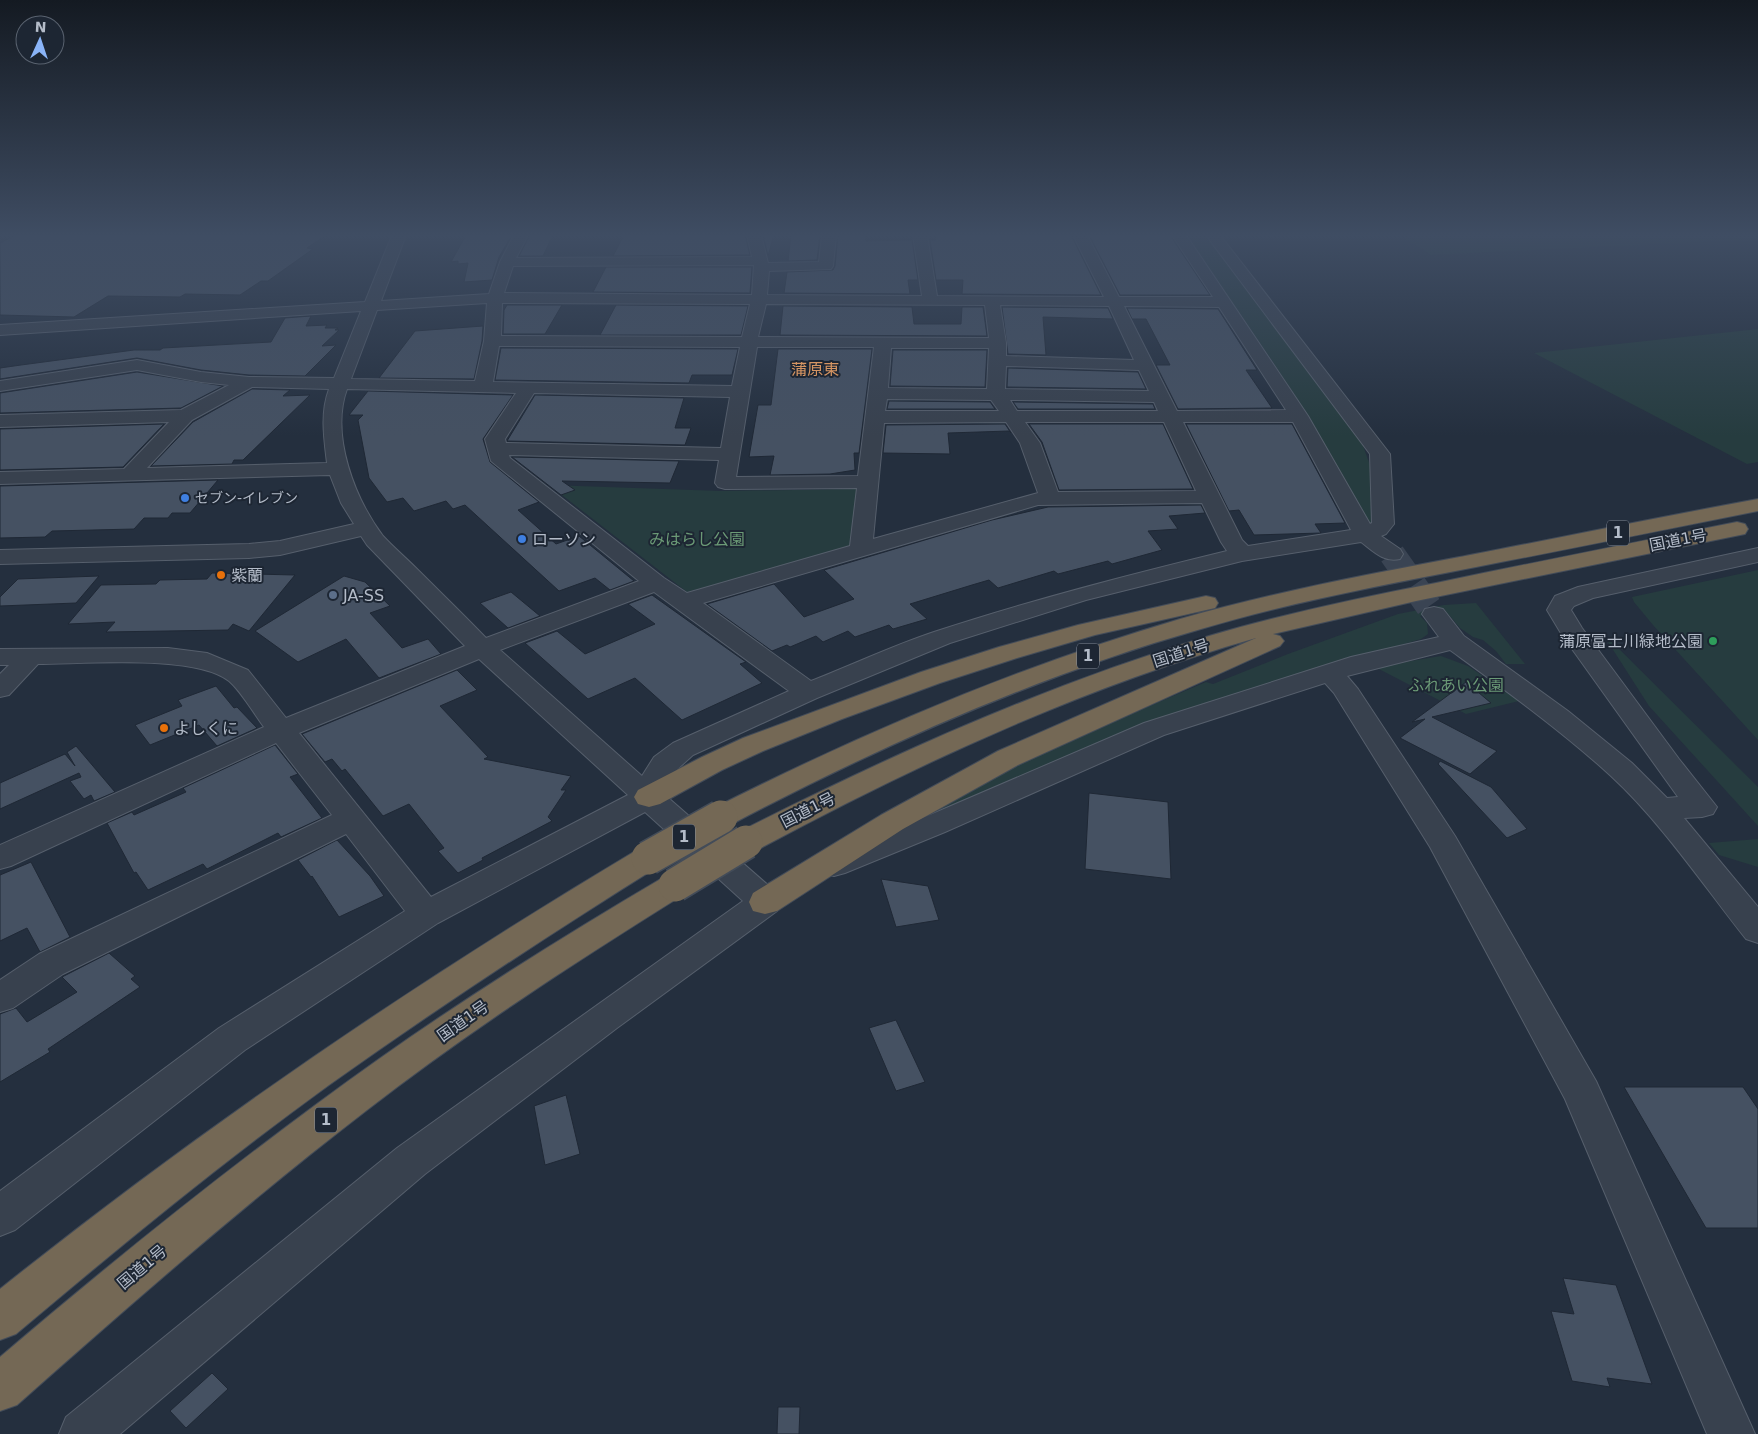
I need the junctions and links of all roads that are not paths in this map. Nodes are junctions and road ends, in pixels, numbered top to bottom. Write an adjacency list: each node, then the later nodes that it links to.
1 (992, 301): 15 (street)
2 (373, 302): 10 (street)
3 (442, 302): 10 (street)
4 (496, 302): 12 (street)
5 (759, 302): 13 (street)
6 (1104, 302): 7 (street)
7 (1114, 302): 8 (street); 17 (street)
8 (1224, 302): 30 (street)
9 (1264, 302): 44 (street)
10 (371, 307): 11 (street); 19 (street)
11 (0, 330)
12 (492, 341): 13 (street); 21 (street)
13 (749, 342): 14 (street); 23 (street)
14 (884, 343): 15 (street); 24 (street)
15 (998, 343): 16 (street)
16 (998, 361): 17 (street); 25 (street)
17 (1145, 366): 26 (street)
18 (248, 382): 19 (street); 20 (street); 27 (street)
19 (341, 384): 21 (street); 35 (street)
20 (0, 386)
21 (482, 387): 22 (street)
22 (528, 388): 23 (street); 33 (street)
23 (740, 392): 34 (street)
24 (879, 393): 25 (street); 31 (street)
25 (996, 394): 26 (street); 28 (street)
26 (1161, 397): 29 (street)
27 (185, 416): 32 (street); 36 (street)
28 (1013, 416): 29 (street); 31 (street); 40 (street)
29 (1171, 416): 30 (street); 39 (street)
30 (1299, 416): 44 (street)
31 (877, 417): 38 (street)
32 (0, 421)
33 (498, 449): 34 (street); 51 (street)
34 (731, 454): 38 (street)
35 (338, 468): 36 (street); 43 (street)
36 (130, 474): 37 (street)
37 (4, 482)
38 (867, 482): 45 (street)
39 (1210, 496): 40 (street); 46 (street)
40 (1050, 498): 45 (street)
41 (1758, 505): 50 (highway, 国道1号 / 1)
42 (1758, 524): 50 (highway, 国道1号 / 1)
43 (366, 528): 49 (street); 56 (street)
44 (1374, 529): 46 (street); 47 (street)
45 (861, 549): 53 (street)
46 (1242, 554): 61 (street)
47 (1392, 554)
48 (1758, 555): 64 (street)
49 (0, 557)
50 (1484, 569): 52 (highway, 国道1号 / 1); 63 (highway); 73 (highway, 国道1号 / 1, bridge)
51 (656, 583): 53 (street); 56 (street)
52 (1386, 600): 67 (highway); 74 (highway, 国道1号 / 1, bridge)
53 (684, 601): 61 (street)
54 (1434, 614): 55 (street)
55 (1455, 641): 59 (street); 64 (street)
56 (482, 648): 62 (street); 63 (street)
57 (32, 656): 58 (street); 60 (street); 62 (street)
58 (0, 657)
59 (1330, 673): 67 (street); 76 (street)
60 (0, 689)
61 (808, 692): 63 (street)
62 (283, 729): 65 (street); 66 (street)
63 (649, 797): 68 (street); 69 (street)
64 (1659, 808): 70 (street)
65 (352, 818): 69 (street); 71 (street)
66 (0, 858)
67 (800, 879): 68 (highway)
68 (765, 902): 75 (street)
69 (426, 914): 72 (street)
70 (1758, 930)
71 (0, 998)
72 (0, 1216)
73 (0, 1318)
74 (0, 1388)
75 (83, 1434)
76 (1731, 1434)

